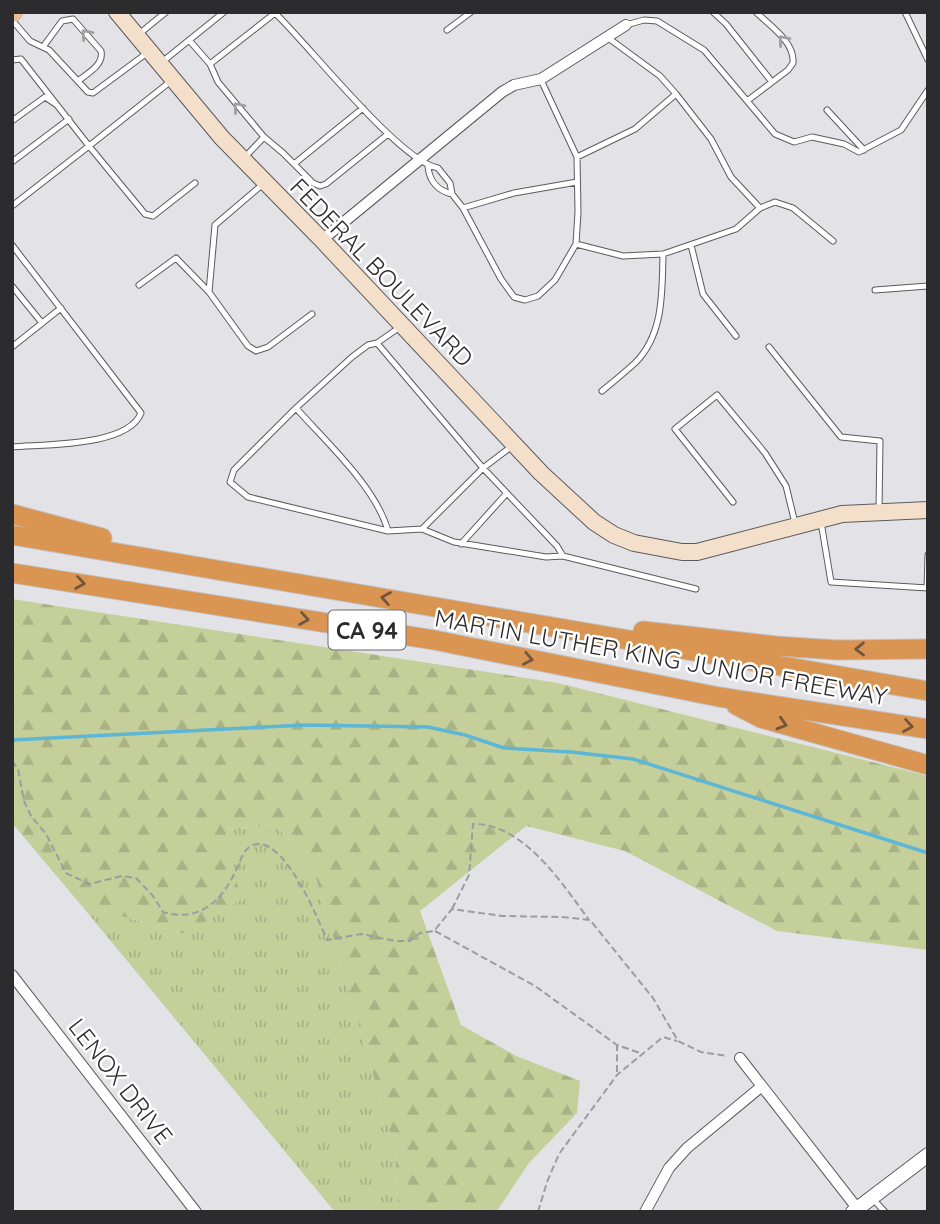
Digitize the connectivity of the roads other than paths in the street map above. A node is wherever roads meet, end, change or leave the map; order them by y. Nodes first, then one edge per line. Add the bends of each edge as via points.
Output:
1 (117, 12) edge
2 (166, 12) edge
3 (224, 12) edge
4 (471, 12) edge
5 (713, 12) edge
6 (756, 12) edge
7 (905, 12) edge
8 (274, 13) edge
9 (12, 20) edge
10 (626, 25) joint
11 (447, 30) dead end
12 (136, 36) junction
13 (607, 37) junction
14 (190, 40) junction
15 (43, 47) junction
16 (154, 57) junction
17 (12, 60) edge
18 (928, 60) edge
19 (210, 64) junction
20 (173, 79) junction
21 (541, 79) junction
22 (78, 81) junction
23 (772, 82) junction
24 (928, 90) edge
25 (676, 94) junction
26 (747, 101) junction
27 (363, 108) junction
28 (62, 109) junction
29 (827, 110) dead end
30 (69, 119) junction
31 (12, 121) edge
32 (388, 134) junction
33 (264, 137) junction
34 (89, 146) junction
35 (864, 150) junction
36 (577, 157) junction
37 (243, 160) junction
38 (12, 162) edge
39 (424, 163) junction
40 (294, 164) junction
41 (265, 182) junction
42 (577, 182) junction
43 (195, 183) dead end
44 (452, 194) junction
45 (12, 206) edge
46 (463, 208) junction
47 (760, 208) junction
48 (322, 240) junction
49 (833, 241) dead end
50 (576, 244) junction
51 (12, 245) edge
52 (691, 245) junction
53 (663, 254) junction
54 (139, 285) dead end
55 (12, 286) edge
56 (928, 286) edge
57 (875, 290) dead end
58 (209, 292) junction
59 (61, 308) junction
60 (312, 314) dead end
61 (43, 323) junction
62 (402, 325) junction
63 (736, 336) dead end
64 (377, 343) junction
65 (12, 347) edge
66 (769, 347) dead end
67 (601, 391) dead end
68 (296, 408) junction
69 (514, 444) junction
70 (12, 447) edge
71 (484, 468) junction
72 (507, 493) junction
73 (733, 502) dead end
74 (928, 510) edge
75 (879, 513) junction
76 (12, 514) edge
77 (820, 520) junction
78 (795, 526) junction
79 (422, 529) junction
80 (388, 531) junction
81 (12, 535) edge
82 (461, 544) junction
83 (928, 555) edge
84 (563, 556) junction
85 (235, 572) junction
86 (12, 573) edge
87 (696, 589) dead end
88 (927, 589) edge
89 (454, 609) junction
90 (928, 649) edge
91 (928, 691) edge
92 (719, 697) junction
93 (928, 729) edge
94 (928, 765) edge
95 (12, 975) edge
96 (740, 1058) road end
97 (762, 1086) junction
98 (928, 1156) edge
99 (872, 1198) junction
100 (855, 1210) edge
101 (197, 1212) edge
102 (645, 1212) edge
103 (885, 1212) edge

1 - 12 main road, FEDERAL BOULEVARD
2 - 12 lane
3 - 14 lane
4 - 11 lane
5 - 23 lane
23 -> 6 lane via 788,70 794,58 785,40
7 - 18 lane
8 - 19 lane
8 - 27 lane
9 - 15 lane via 30,41
10 - 13 street
10 - 26 lane via 657,21 704,50
12 - 16 main road, FEDERAL BOULEVARD
13 - 21 street
13 - 25 lane via 660,76
14 - 16 lane
14 - 19 lane
15 - 22 lane
22 -> 15 lane via 102,56 73,19 62,21
16 - 20 main road, FEDERAL BOULEVARD
16 - 22 lane via 93,93
17 - 28 lane via 21,59
33 -> 19 lane via 218,82
20 - 34 lane
20 - 37 main road, FEDERAL BOULEVARD
21 - 36 lane
21 - 39 street via 502,92
23 - 26 lane
24 - 35 lane via 901,130
25 - 36 lane via 635,130
25 - 47 lane via 711,139 731,177
26 - 35 lane via 783,139 793,142 811,137
27 - 32 lane
27 - 40 lane
28 - 30 lane
28 - 31 lane via 45,97
29 - 35 lane
30 - 34 lane
30 - 38 lane
32 - 39 lane
32 - 40 lane via 320,187
33 - 37 lane
33 - 40 lane
34 - 43 lane via 145,214 153,216
34 - 45 lane
36 - 42 lane
37 - 41 main road, FEDERAL BOULEVARD
39 - 44 lane via 438,168
39 - 44 lane via 441,192
39 - 48 street
41 - 48 main road, FEDERAL BOULEVARD
41 - 58 lane via 215,225
42 - 46 lane
42 - 50 lane
44 - 46 lane
46 - 50 lane via 514,297 538,296 555,280
47 - 49 lane via 775,202 793,208
47 - 52 lane via 736,229
48 - 62 main road, FEDERAL BOULEVARD
50 - 53 lane via 624,256
51 - 59 lane
52 - 53 lane
52 - 63 lane via 703,294
53 - 67 lane via 655,331 637,360
54 - 58 lane via 176,258
55 - 61 lane
56 - 57 lane
58 - 60 lane via 256,351
59 - 61 lane
59 - 70 lane via 141,413 139,419 111,437
61 - 65 lane
62 - 64 lane
62 - 69 main road, FEDERAL BOULEVARD
64 - 68 lane via 352,357
64 - 71 lane
66 - 75 lane via 841,437 880,441
68 - 80 lane via 359,481 384,517
68 - 80 lane via 234,470 230,482 248,497
69 - 71 lane
69 - 78 main road, FEDERAL BOULEVARD via 594,522 634,543 697,552
71 - 72 lane
71 - 79 lane
72 - 82 lane
72 - 84 lane
73 - 78 lane via 675,429 717,395 786,486
74 - 75 main road, FEDERAL BOULEVARD
75 - 77 main road, FEDERAL BOULEVARD
76 - 85 highway
77 - 78 main road, FEDERAL BOULEVARD
77 - 88 lane via 831,582
79 - 80 lane
79 - 82 lane
81 - 85 highway, MARTIN LUTHER KING JUNIOR FREEWAY / CA 94
82 - 84 lane
83 - 88 lane
84 - 87 lane
89 -> 85 highway, MARTIN LUTHER KING JUNIOR FREEWAY / CA 94
86 -> 92 highway, MARTIN LUTHER KING JUNIOR FREEWAY / CA 94 via 434,640
90 -> 89 highway via 776,646
89 - 91 highway, MARTIN LUTHER KING JUNIOR FREEWAY / CA 94
92 -> 93 highway, MARTIN LUTHER KING JUNIOR FREEWAY / CA 94
92 -> 94 highway via 761,718
95 - 101 street, LENOX DRIVE
96 - 97 street
97 - 100 street
97 - 102 street via 687,1148 669,1168
98 - 99 street
99 - 100 street
99 - 103 lane

